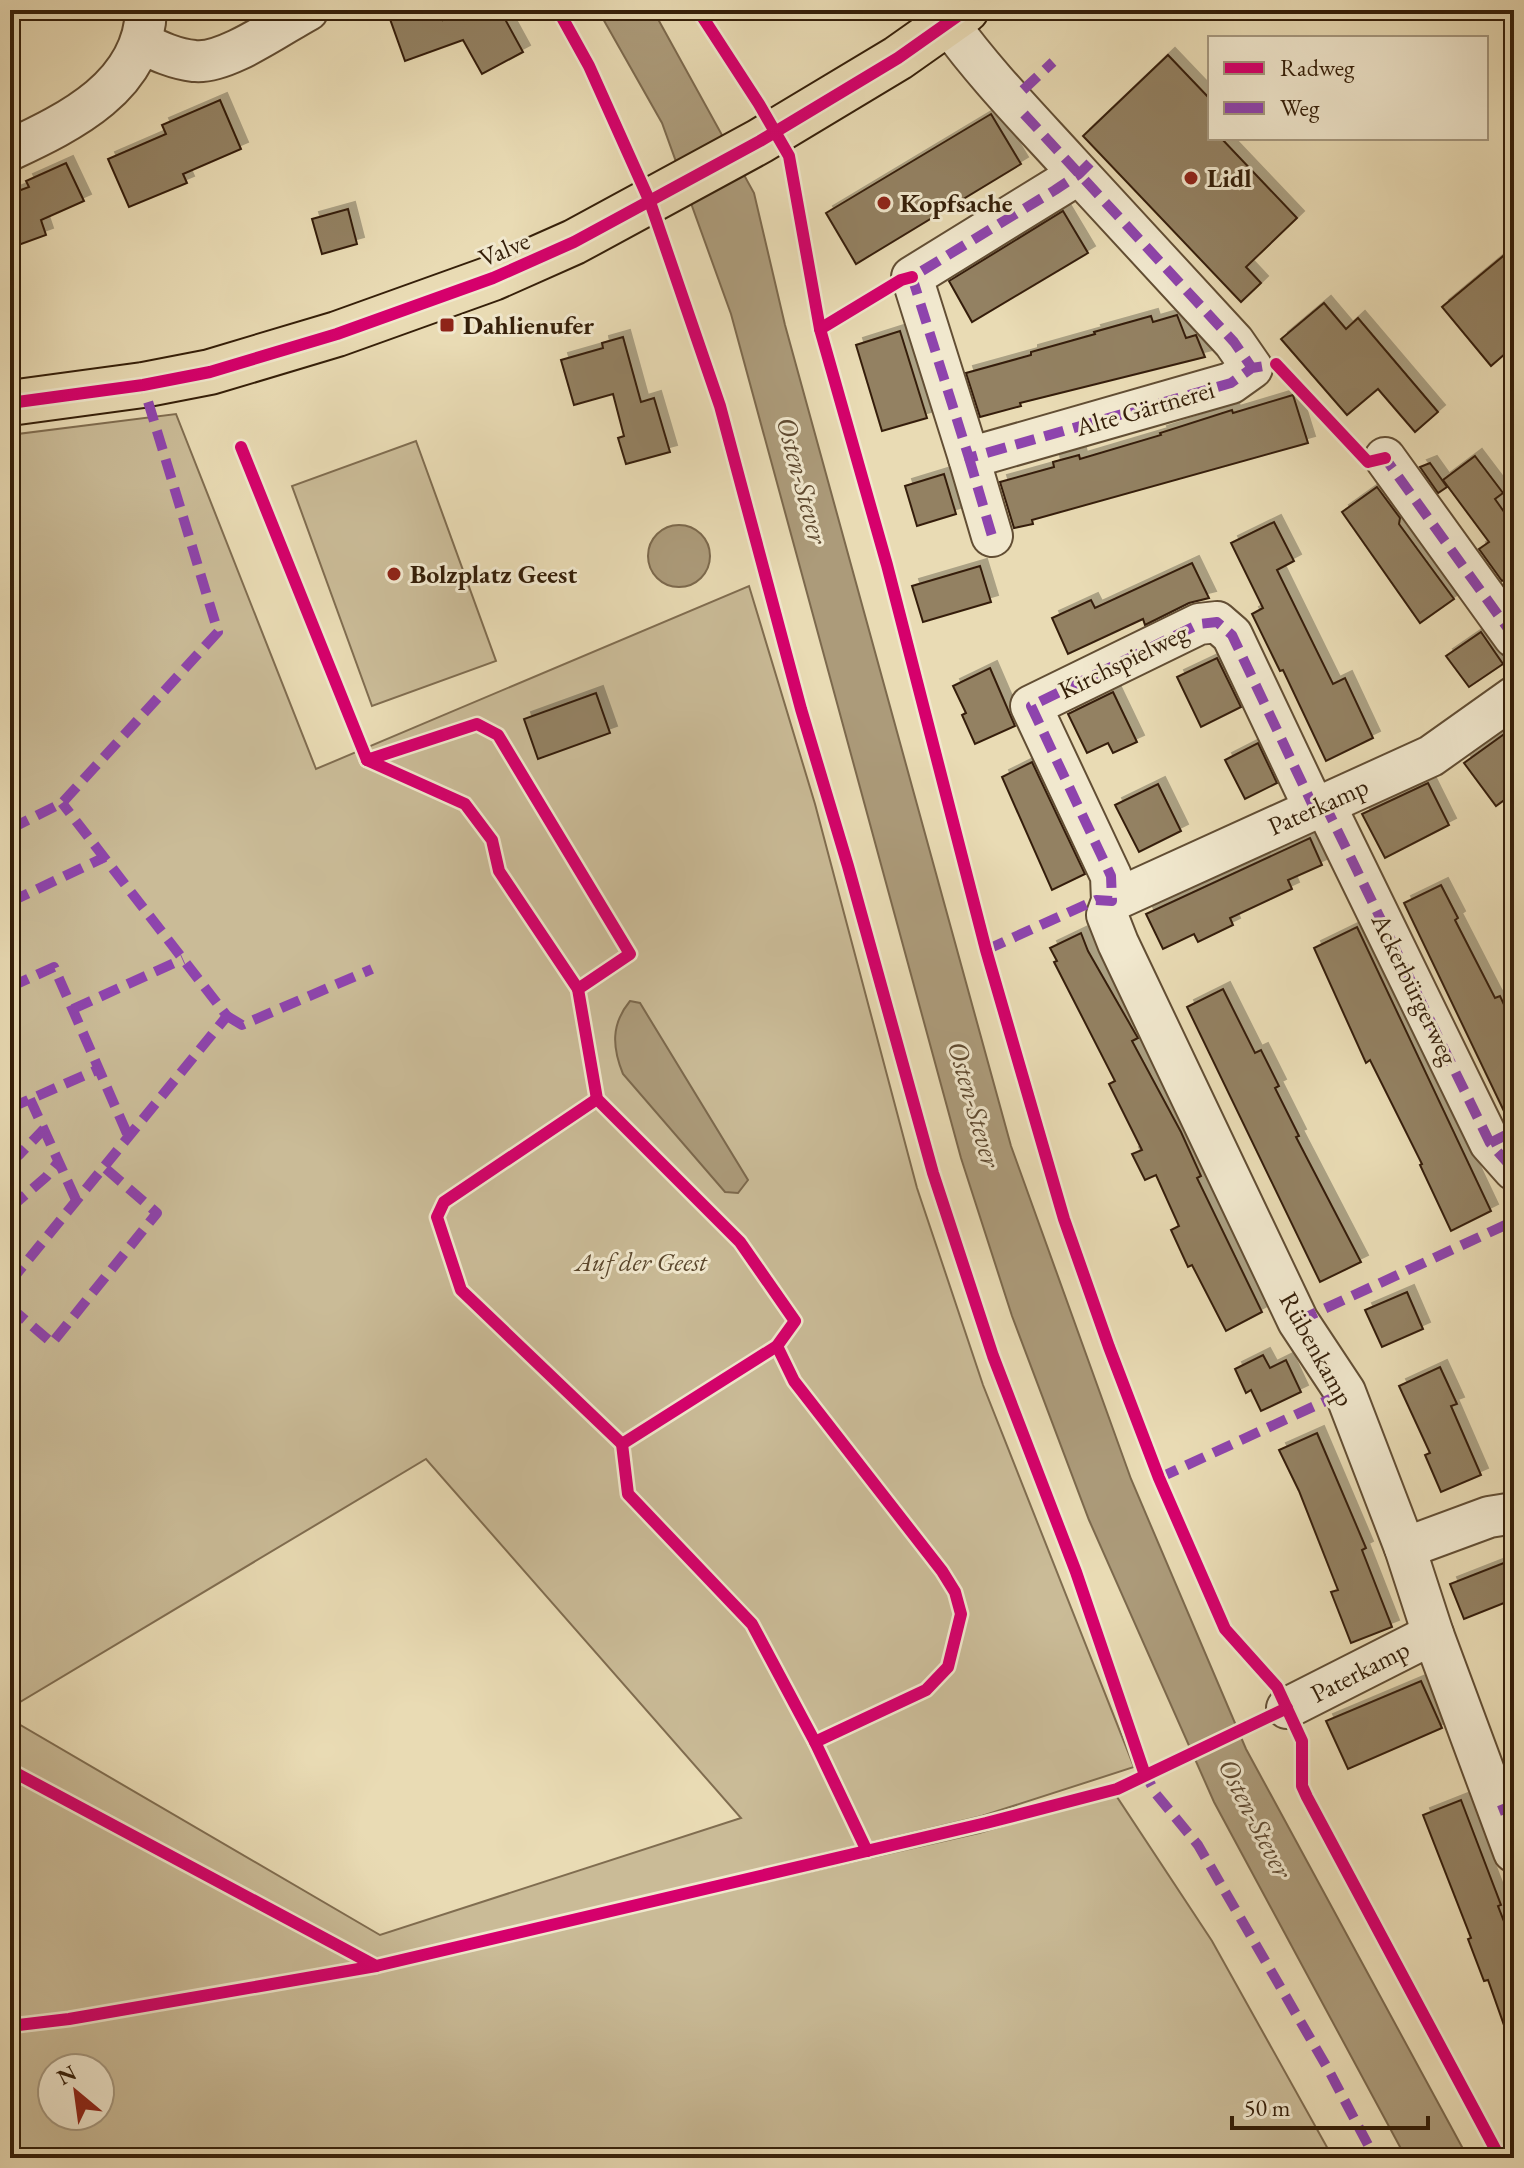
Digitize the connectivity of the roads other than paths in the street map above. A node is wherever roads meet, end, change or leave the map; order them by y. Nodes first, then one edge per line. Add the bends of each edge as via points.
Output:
1 (308, 10) edge
2 (957, 17) edge
3 (143, 26) edge
4 (10, 150) edge
5 (1079, 174) junction
6 (10, 403) edge
7 (969, 458) junction
8 (1385, 458) dead end
9 (992, 536) dead end
10 (1514, 637) edge
11 (1514, 697) edge
12 (1319, 805) junction
13 (1112, 901) junction
14 (1514, 1170) edge
15 (1514, 1513) edge
16 (1405, 1548) junction
17 (1433, 1634) junction
18 (1287, 1708) dead end
19 (1506, 1808) edge
20 (1514, 1852) edge

1 - 3 street via 223,57 198,62 172,57
2 - 5 street, Alte Gärtnerei via 966,49
2 - 6 main road, Valve via 760,141 574,242 509,271 337,334 210,372
3 - 4 street via 131,66 110,90 45,134
5 - 7 street via 912,277
5 - 7 street, Alte Gärtnerei via 1252,368 1231,383
7 - 9 street
8 - 10 street
11 - 12 street, Paterkamp via 1431,756
12 - 13 street, Paterkamp
12 - 13 street, Kirchspielweg via 1232,635 1217,622 1199,624 1031,706 1111,876
12 - 14 street, Ackerbürgerweg via 1490,1143
13 - 16 street, Rübenkamp via 1107,915 1118,943 1292,1309 1345,1392
15 - 16 street
16 - 17 street, Rübenkamp
17 - 18 street, Paterkamp
17 - 19 street, Rübenkamp
19 - 20 street, Rübenkamp

